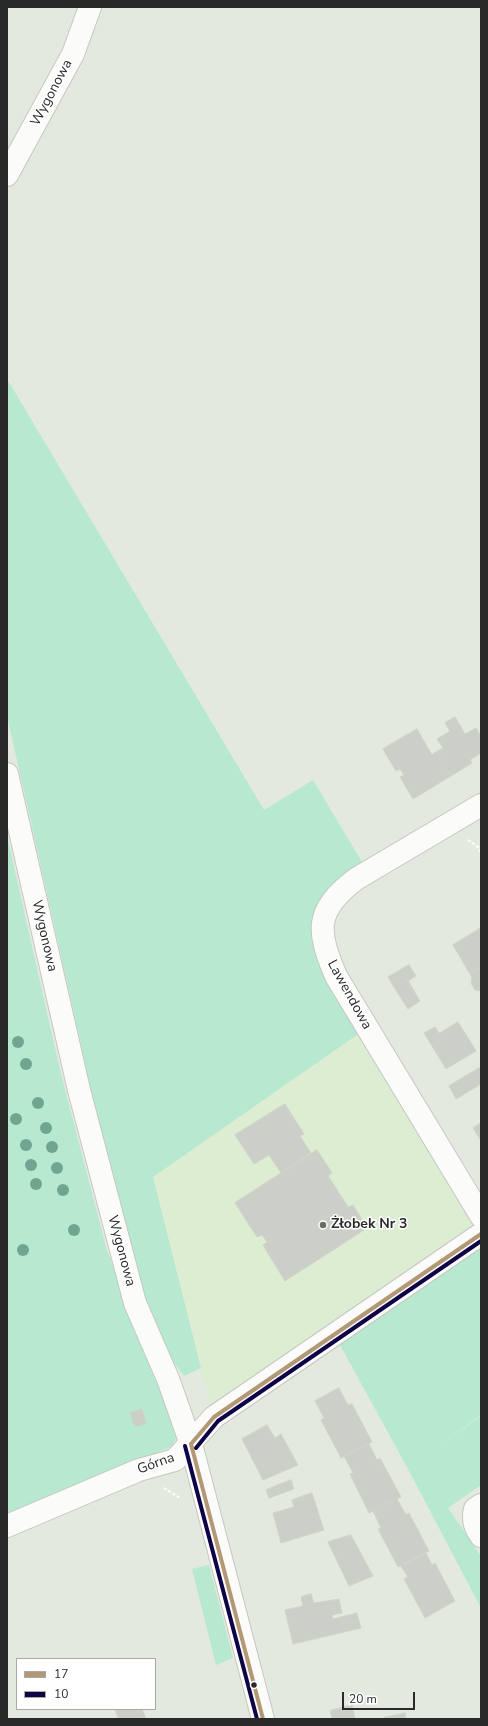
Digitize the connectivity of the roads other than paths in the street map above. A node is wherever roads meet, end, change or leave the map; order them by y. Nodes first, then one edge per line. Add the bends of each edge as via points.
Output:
1 (90, 7) edge
2 (7, 176) edge
3 (7, 774) edge
4 (481, 805) edge
5 (481, 1216) edge
6 (481, 1234) edge
7 (191, 1444) junction
8 (481, 1505) edge
9 (7, 1526) edge
10 (481, 1536) edge
11 (263, 1719) edge

1 - 2 street, Wygonowa via 73,54
3 - 7 street, Wygonowa via 79,1090 135,1303 168,1380
4 - 5 street, Lawendowa via 340,891 330,902 323,930 325,951 336,976
6 - 7 street, Górna via 214,1417
7 - 9 street, Górna via 175,1460 139,1470
7 - 11 street, Wygonowa
8 - 10 street via 474,1509 474,1521

